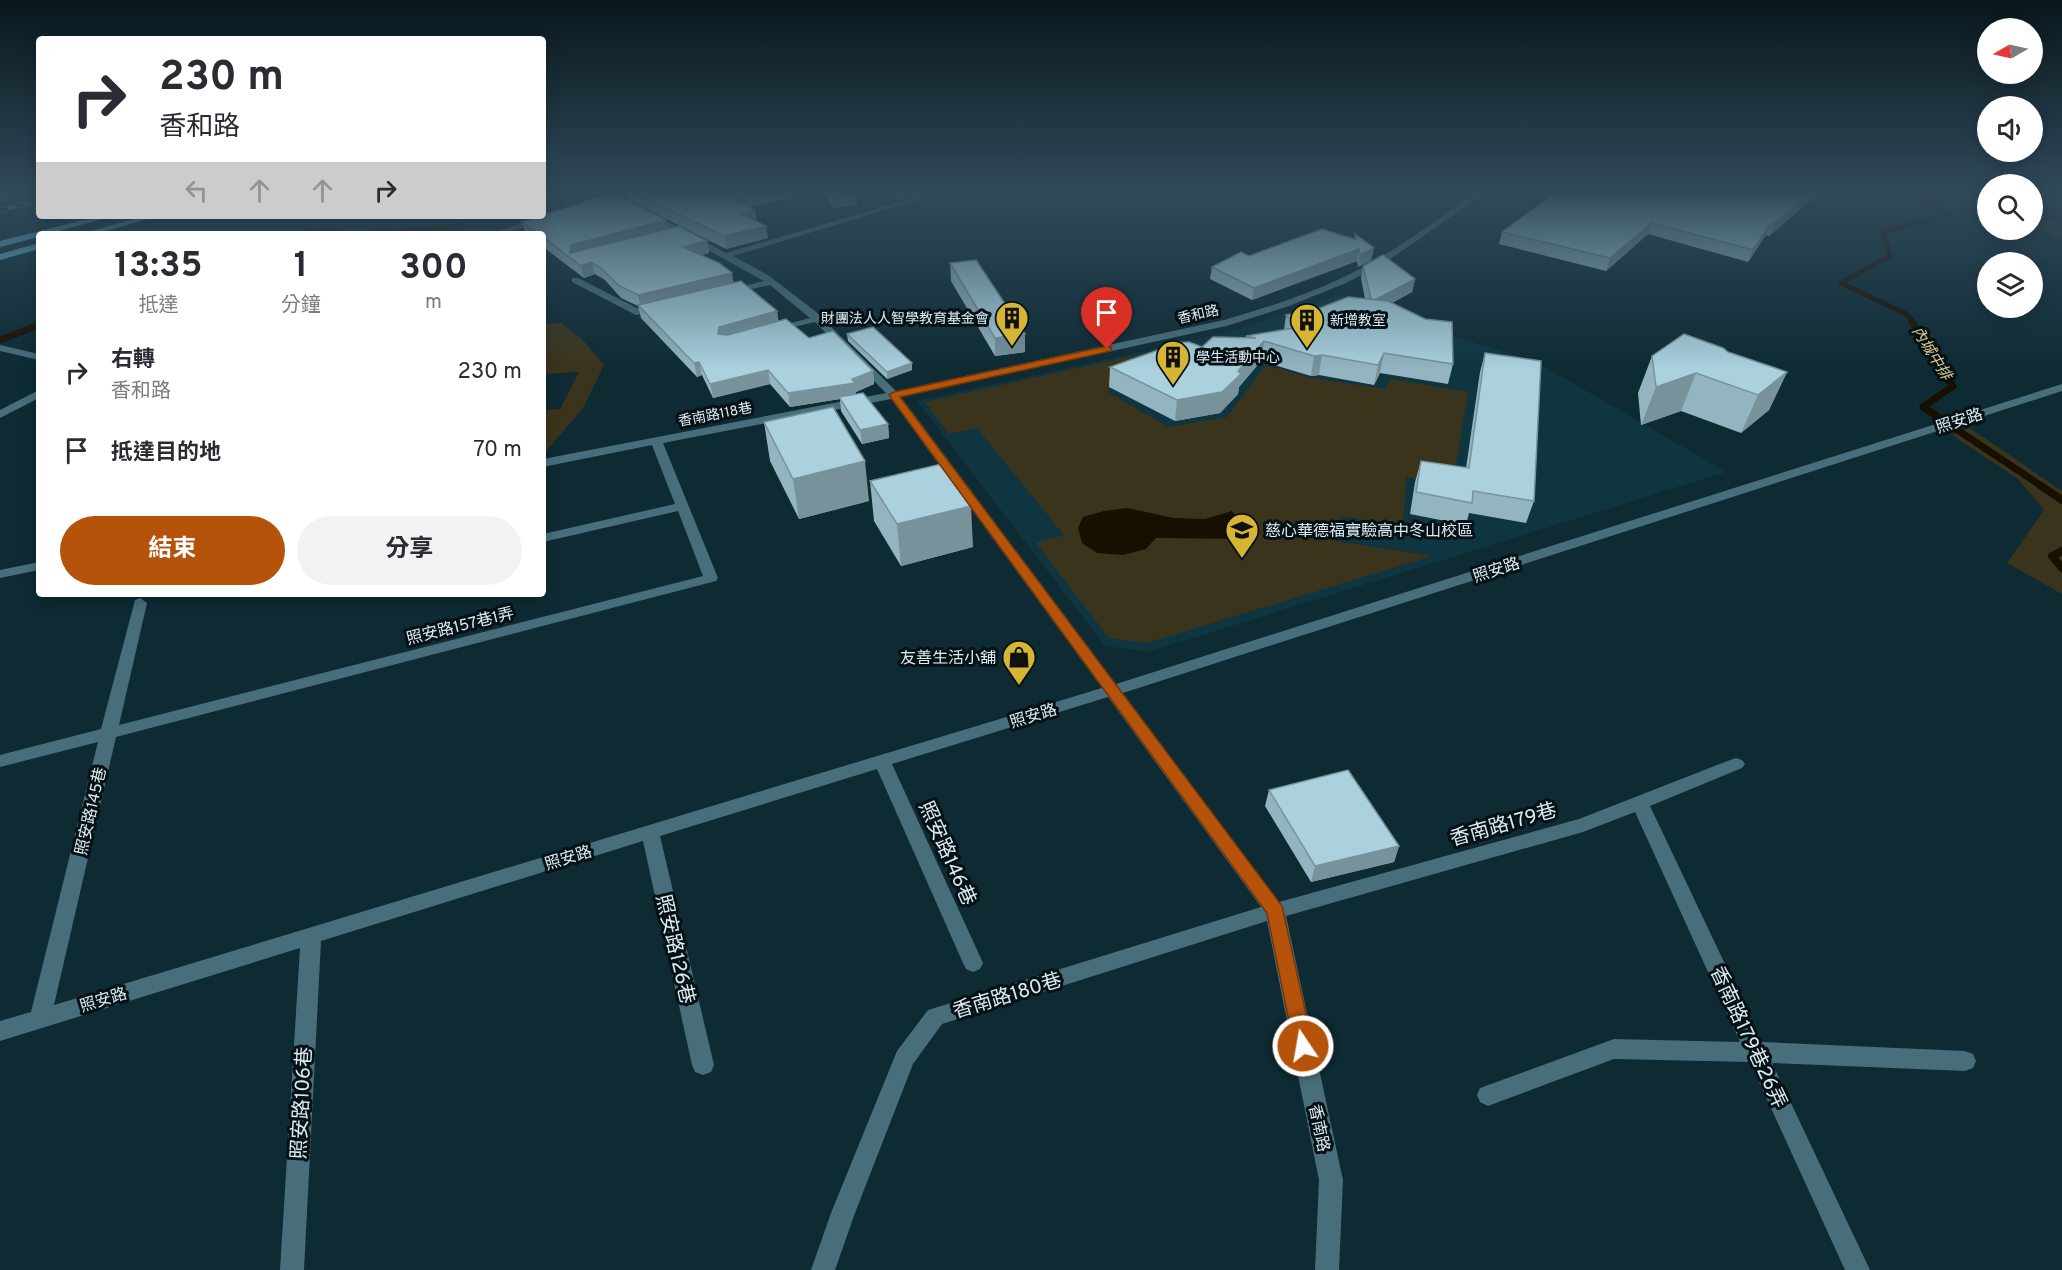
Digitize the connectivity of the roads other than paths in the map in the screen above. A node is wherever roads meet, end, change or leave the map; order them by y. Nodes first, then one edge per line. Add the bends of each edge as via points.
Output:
1 (20, 251) edge
2 (721, 251) edge
3 (741, 251) edge
4 (1394, 251) edge
5 (728, 255) junction
6 (0, 257) edge
7 (575, 280) dead end
8 (772, 282) junction
9 (717, 295) edge
10 (673, 306) edge
11 (816, 319) junction
12 (760, 334) edge
13 (0, 348) edge
14 (36, 356) edge
15 (2062, 387) edge
16 (36, 395) edge
17 (894, 395) junction
18 (0, 415) edge
19 (656, 440) junction
20 (546, 463) edge
21 (682, 506) junction
22 (546, 537) edge
23 (36, 568) edge
24 (0, 574) edge
25 (140, 603) dead end
26 (1114, 690) junction
27 (108, 734) junction
28 (0, 761) edge
29 (882, 761) junction
30 (1736, 764) dead end
31 (1640, 804) junction
32 (650, 832) junction
33 (1275, 911) junction
34 (311, 936) junction
35 (973, 963) dead end
36 (40, 1019) junction
37 (0, 1031) edge
38 (1756, 1052) junction
39 (1965, 1061) dead end
40 (703, 1065) dead end
41 (1488, 1095) dead end
42 (292, 1270) edge
43 (823, 1270) edge
44 (1327, 1270) edge
45 (1858, 1270) edge

1 - 6 main road
2 - 5 street, 香南路
3 - 5 street
4 - 17 street, 香和路 via 1344,280 1269,310 1152,340
5 - 8 street, 香南路
7 - 10 street via 640,313
8 - 9 street
8 - 11 street, 香南路
11 - 12 street
11 - 17 street, 香南路
13 - 14 street
15 - 26 street, 照安路
16 - 18 street
17 - 19 street, 香南路118巷
17 - 26 street, 香南路
19 - 20 street, 香南路118巷
19 - 21 street, 照安路157巷1弄
21 - 22 street
21 - 27 street, 照安路157巷1弄 via 711,578
23 - 24 street
25 - 27 street, 照安路145巷
26 - 29 street, 照安路
26 - 33 street, 香南路
27 - 28 street
27 - 36 street, 照安路145巷
29 - 32 street, 照安路
29 - 35 street, 照安路146巷
30 - 31 street, 香南路179巷
31 - 33 street, 香南路179巷 via 1583,825
31 - 38 street, 香南路179巷26弄
32 - 34 street, 照安路
32 - 40 street, 照安路126巷
33 - 43 street, 香南路180巷 via 935,1017 905,1058
33 - 44 street, 香南路 via 1331,1180
34 - 36 street, 照安路
34 - 42 street, 照安路106巷
36 - 37 street, 照安路
38 - 39 street
38 - 41 street via 1614,1049
38 - 45 street, 香南路179巷26弄

